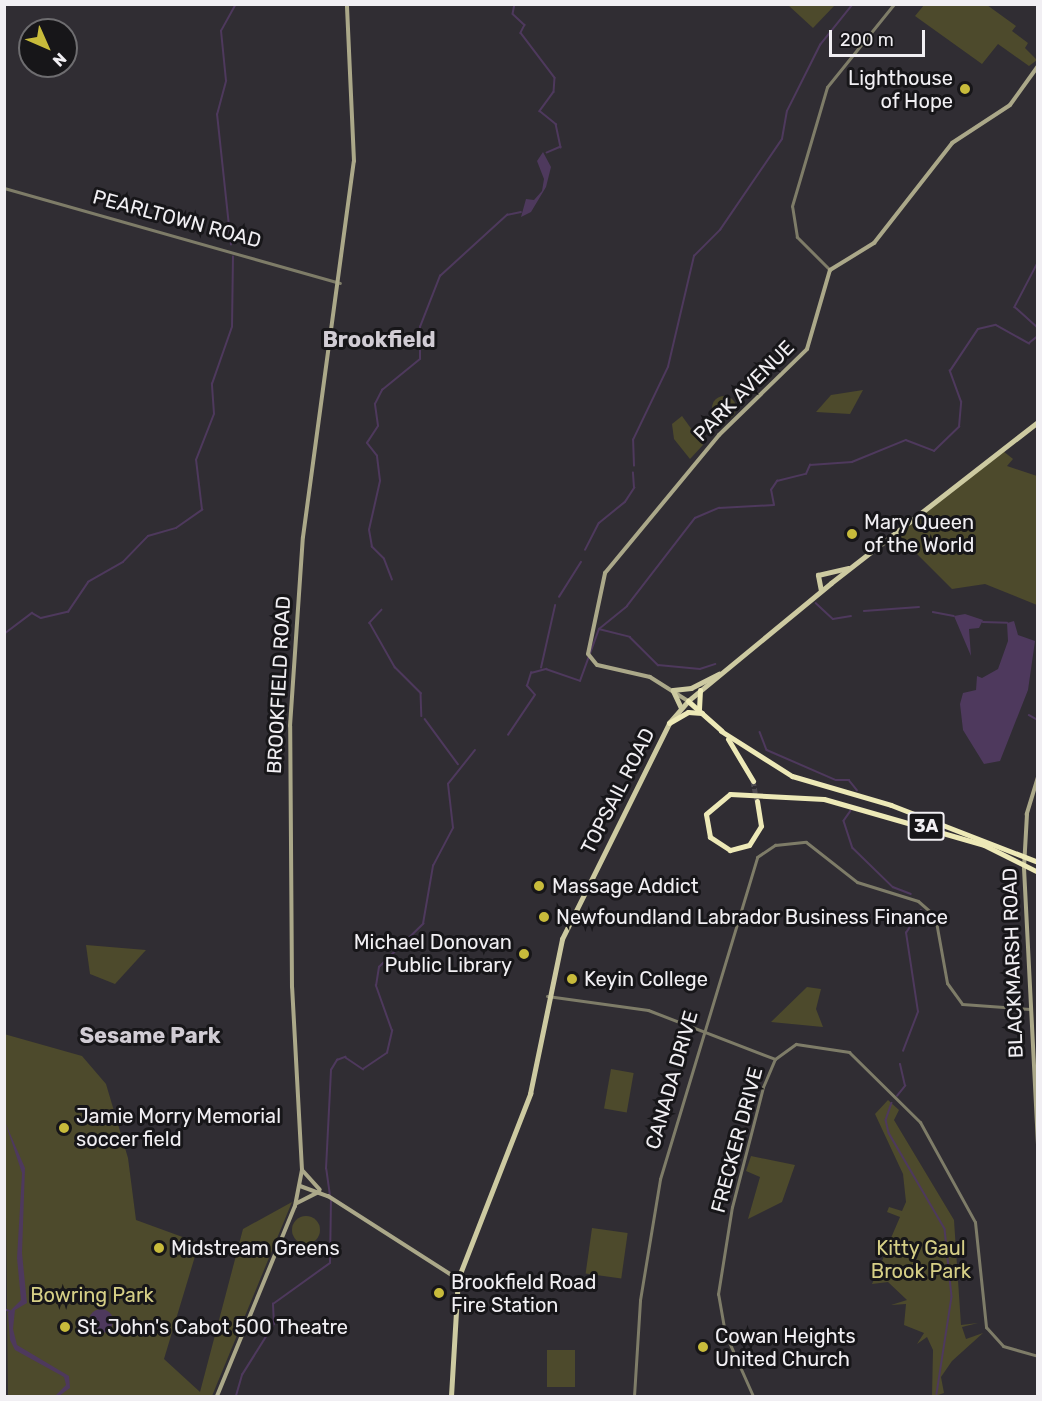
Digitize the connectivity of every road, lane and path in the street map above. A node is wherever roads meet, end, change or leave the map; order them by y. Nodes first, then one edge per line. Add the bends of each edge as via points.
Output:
1 (347, 4) edge
2 (894, 4) edge
3 (1038, 66) edge
4 (4, 188) edge
5 (830, 270) junction
6 (340, 283) junction
7 (1038, 422) edge
8 (849, 568) junction
9 (821, 591) junction
10 (721, 673) junction
11 (673, 690) junction
12 (700, 690) junction
13 (688, 700) junction
14 (681, 707) junction
15 (699, 709) junction
16 (706, 715) junction
17 (669, 723) junction
18 (721, 731) junction
19 (1038, 777) edge
20 (753, 781) tunnel mouth
21 (757, 801) tunnel mouth
22 (1038, 862) edge
23 (1038, 872) edge
24 (547, 996) junction
25 (1030, 1009) junction
26 (702, 1032) junction
27 (775, 1059) junction
28 (1038, 1149) edge
29 (302, 1167) junction
30 (300, 1186) junction
31 (322, 1192) junction
32 (295, 1206) junction
33 (458, 1279) junction
34 (1038, 1356) edge
35 (217, 1396) edge
36 (451, 1396) edge
37 (634, 1396) edge
38 (753, 1396) edge

1 - 6 main road, BROOKFIELD ROAD via 355,130
2 - 5 street via 827,87 795,192 792,228
3 - 5 main road via 1010,105 952,143 874,243
4 - 6 street, PEARLTOWN ROAD
5 - 11 main road, PARK AVENUE via 807,349 719,435 607,570 588,654 593,662 637,672
6 - 29 main road, BROOKFIELD ROAD via 303,537 290,726 292,987
7 - 8 main road, TOPSAIL ROAD
8 - 9 main road, TOPSAIL ROAD
8 - 9 main road via 818,575
9 - 10 main road, TOPSAIL ROAD
10 - 11 main road via 691,688
10 - 12 main road, TOPSAIL ROAD
11 - 13 main road
11 - 14 main road
12 - 13 main road, TOPSAIL ROAD
12 - 15 highway
13 - 14 main road, TOPSAIL ROAD
13 - 15 highway
14 - 17 main road, TOPSAIL ROAD
15 - 16 highway
16 - 17 highway via 688,712
16 - 18 highway
17 - 24 main road, TOPSAIL ROAD via 567,927
18 - 20 highway
18 - 22 highway, 3A via 781,771 1003,845
19 - 25 main road, BLACKMARSH ROAD via 1024,837
21 - 23 highway, 3A via 761,826 756,839 743,847 724,848 710,837 705,819 712,804 730,794 809,798 858,805 941,831 1002,852
24 - 26 street via 648,1010
24 - 33 main road, TOPSAIL ROAD via 530,1094
25 - 26 street, CANADA DRIVE via 963,1004 947,984 939,926 928,908 857,882 818,847 796,841 775,845 752,866
25 - 28 main road, BLACKMARSH ROAD
26 - 27 street
26 - 37 street, CANADA DRIVE via 652,1218 633,1364
27 - 34 street, FRECKER DRIVE via 796,1044 837,1047 859,1059 920,1122 972,1215 986,1326 1003,1346
27 - 38 street, FRECKER DRIVE via 741,1170 718,1294 723,1327
29 - 30 main road, BROOKFIELD ROAD
29 - 31 main road
30 - 31 main road
30 - 32 main road, BROOKFIELD ROAD
31 - 32 main road via 307,1194
31 - 33 main road
32 - 35 main road, BROOKFIELD ROAD
33 - 36 main road, TOPSAIL ROAD

